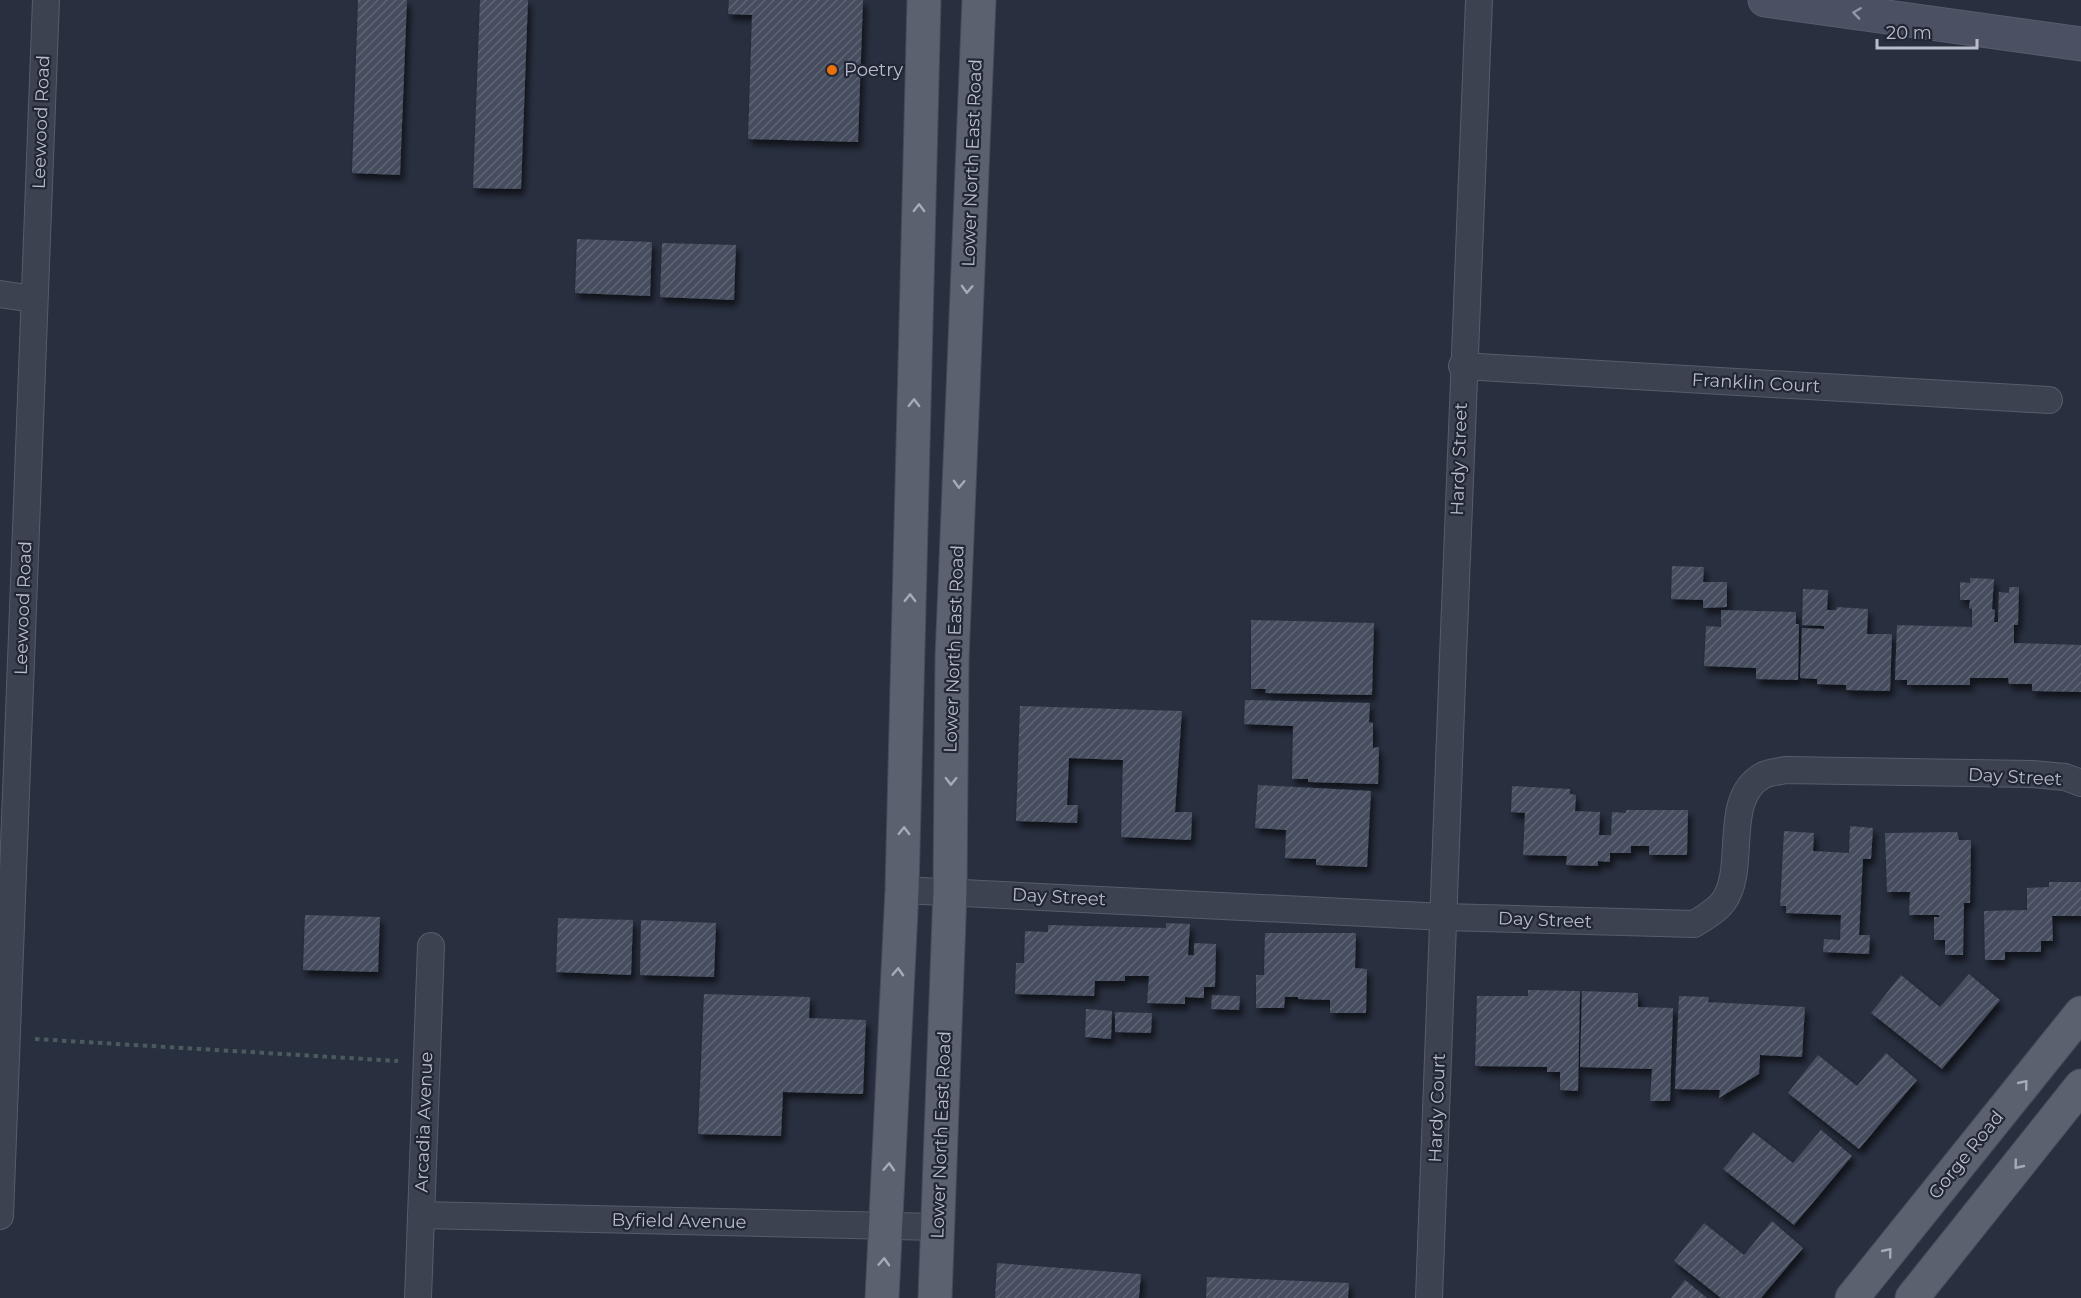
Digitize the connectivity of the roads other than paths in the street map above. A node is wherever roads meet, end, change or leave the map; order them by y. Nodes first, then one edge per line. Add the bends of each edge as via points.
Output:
1 (46, 0) edge
2 (990, 0) edge
3 (1479, 0) edge
4 (1765, 0) edge
5 (921, 9) edge
6 (978, 15) edge
7 (2081, 44) edge
8 (0, 294) edge
9 (34, 298) junction
10 (1462, 366) junction
11 (2049, 400) dead end
12 (2081, 783) edge
13 (902, 890) junction
14 (950, 891) junction
15 (1445, 917) junction
16 (431, 946) dead end
17 (2081, 1013) edge
18 (2081, 1086) edge
19 (421, 1215) junction
20 (0, 1216) edge
21 (886, 1225) junction
22 (938, 1227) junction
23 (418, 1298) edge
24 (882, 1298) edge
25 (934, 1298) edge
26 (1429, 1298) edge
27 (1852, 1298) edge
28 (1912, 1298) edge

1 - 9 street, Leewood Road
2 - 6 main road
3 - 10 street, Hardy Street
7 -> 4 main road
13 -> 5 main road
6 -> 14 main road, Lower North East Road via 952,659
8 - 9 street
9 - 20 street, Leewood Road
10 - 11 street, Franklin Court
10 - 15 street, Hardy Street
12 - 15 street, Day Street via 2065,777 2032,774 1785,770 1762,776 1743,800 1729,891 1723,903 1694,924
13 - 14 street, Day Street
21 -> 13 main road
14 - 15 street, Day Street
14 - 22 main road, Lower North East Road
15 - 26 street, Hardy Court
16 - 19 street, Arcadia Avenue
27 -> 17 main road, Gorge Road
18 -> 28 main road
19 - 21 street, Byfield Avenue
19 - 23 street, Arcadia Avenue
21 - 22 street, Byfield Avenue
24 -> 21 main road
22 - 25 main road, Lower North East Road

